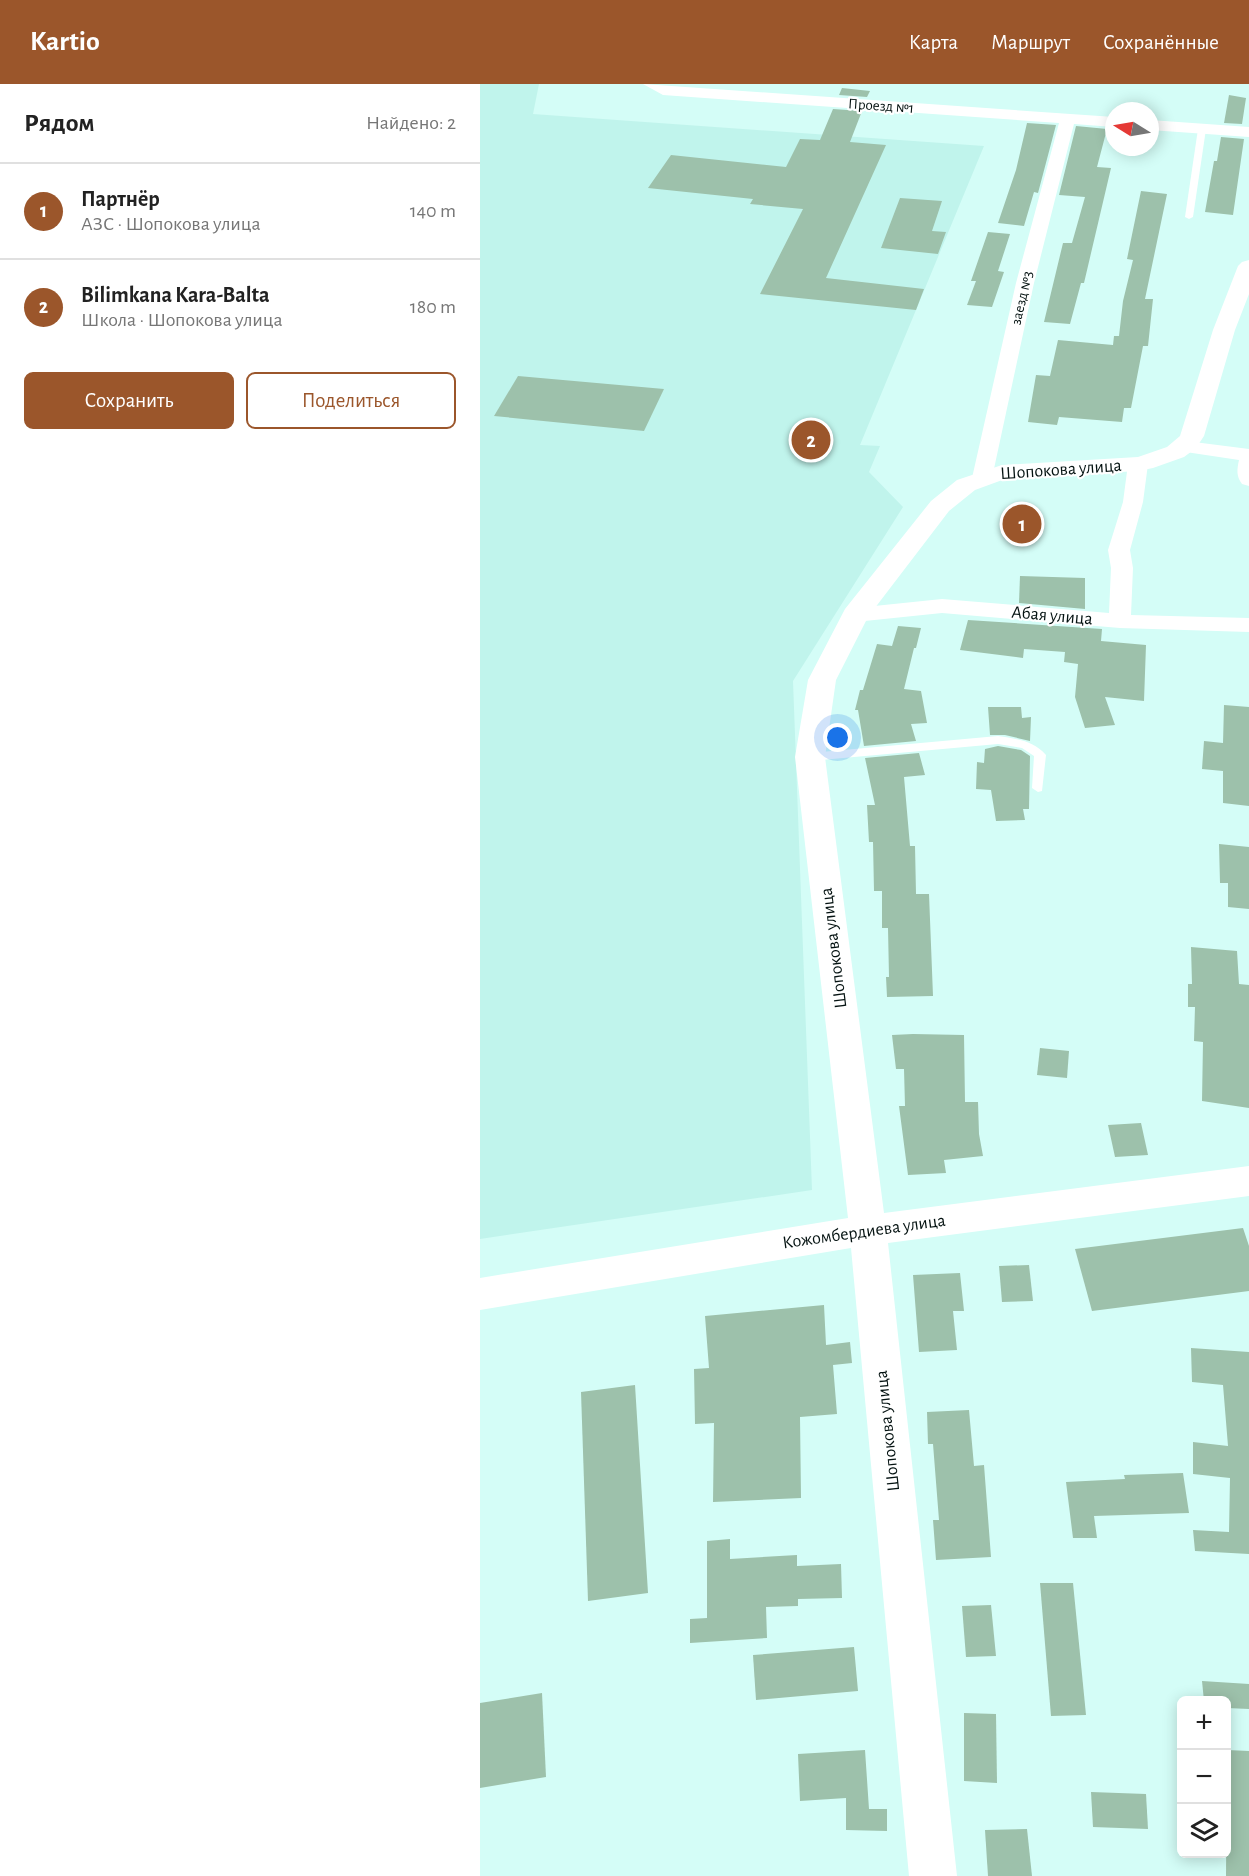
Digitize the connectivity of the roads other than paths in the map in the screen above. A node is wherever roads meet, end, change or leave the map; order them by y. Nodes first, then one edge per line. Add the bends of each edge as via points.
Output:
1 (650, 84) edge
2 (1068, 119) junction
3 (1105, 122) edge
4 (1159, 126) edge
5 (1202, 129) junction
6 (1249, 132) edge
7 (1189, 217) dead end
8 (1249, 266) edge
9 (1186, 447) junction
10 (1138, 464) junction
11 (1249, 468) edge
12 (982, 478) junction
13 (855, 615) junction
14 (1120, 621) junction
15 (1249, 625) edge
16 (810, 757) junction
17 (1038, 788) dead end
18 (1249, 1181) edge
19 (868, 1230) junction
20 (480, 1294) edge
21 (933, 1876) edge

1 - 2 street, Проезд №1 via 663,92
2 - 3 street, Проезд №1
2 - 12 street, заезд №3 via 1025,283
4 - 5 street
5 - 6 street
5 - 7 lane
8 - 9 street
9 - 10 street, Шопокова улица
9 - 11 street
10 - 12 street, Шопокова улица via 1002,472
10 - 14 street via 1133,502 1119,550
12 - 13 street, Шопокова улица via 966,485 940,506
13 - 14 street, Абая улица via 942,606
13 - 16 street, Шопокова улица via 822,680
14 - 15 street, Абая улица
16 - 17 lane via 998,740 1026,745 1040,755
16 - 19 street, Шопокова улица
18 - 19 street, Кожомбердиева улица
19 - 20 street, Кожомбердиева улица
19 - 21 street, Шопокова улица

